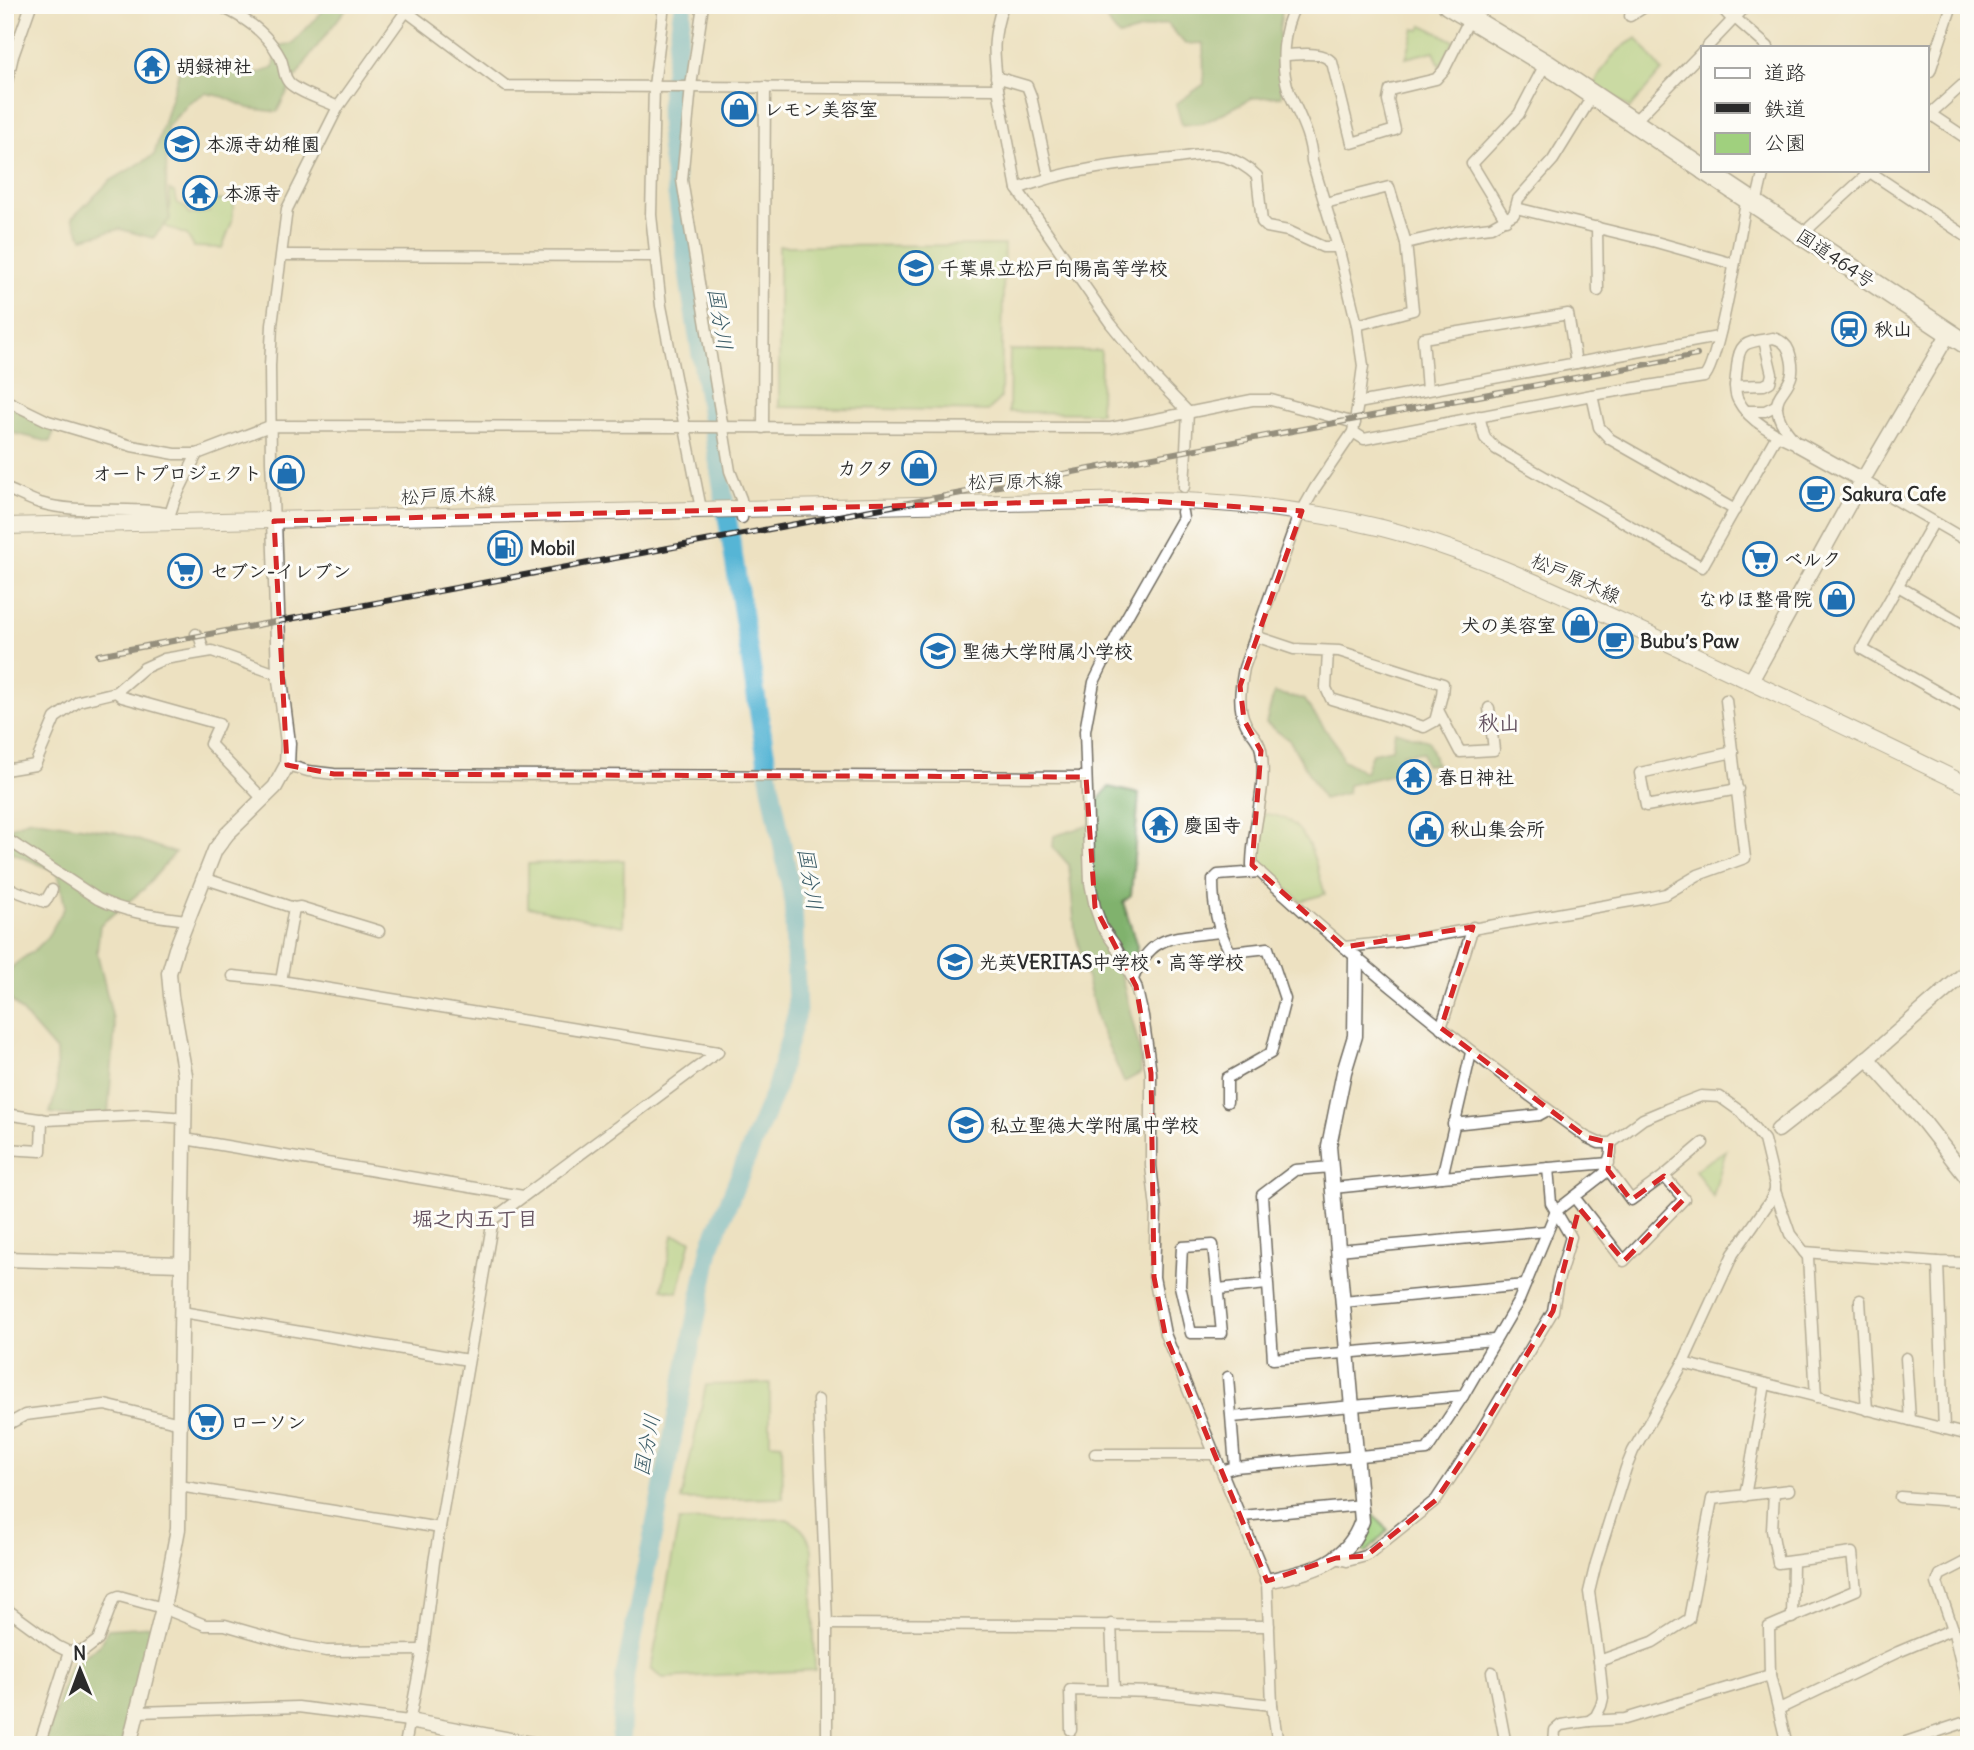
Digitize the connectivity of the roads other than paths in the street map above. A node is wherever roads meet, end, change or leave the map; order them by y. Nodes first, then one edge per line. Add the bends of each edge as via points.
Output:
1 (31, 5) edge
2 (217, 5) edge
3 (664, 5) edge
4 (703, 5) edge
5 (1003, 5) edge
6 (1296, 5) edge
7 (1448, 5) edge
8 (1647, 5) edge
9 (1719, 5) edge
10 (1747, 5) edge
11 (1952, 5) edge
12 (407, 7) edge
13 (1630, 16) dead end
14 (1470, 18) junction
15 (1734, 19) junction
16 (1708, 46) edge
17 (1767, 46) edge
18 (1701, 53) edge
19 (1284, 55) junction
20 (1548, 65) junction
21 (1928, 72) edge
22 (996, 77) junction
23 (1969, 79) edge
24 (657, 86) junction
25 (687, 86) junction
26 (765, 87) junction
27 (998, 89) junction
28 (5, 90) edge
29 (1593, 95) junction
30 (338, 107) junction
31 (1928, 116) edge
32 (1633, 123) junction
33 (1969, 140) edge
34 (1701, 168) edge
35 (1708, 172) edge
36 (1763, 172) edge
37 (1870, 172) edge
38 (1872, 172) edge
39 (1049, 177) junction
40 (1017, 189) junction
41 (1752, 201) junction
42 (1325, 202) junction
43 (1516, 208) junction
44 (1506, 220) junction
45 (1597, 227) junction
46 (1808, 238) junction
47 (1969, 239) edge
48 (1406, 243) junction
49 (1338, 247) junction
50 (282, 255) junction
51 (654, 256) junction
52 (1734, 264) junction
53 (1598, 291) dead end
54 (1357, 325) junction
55 (1949, 333) junction
56 (1718, 337) junction
57 (1764, 340) junction
58 (1969, 346) edge
59 (1576, 363) junction
60 (1735, 386) junction
61 (1427, 390) junction
62 (1592, 395) junction
63 (5, 400) edge
64 (1358, 403) junction
65 (1777, 405) junction
66 (1747, 411) junction
67 (1188, 412) junction
68 (1479, 416) junction
69 (270, 426) junction
70 (685, 428) junction
71 (723, 428) junction
72 (763, 428) junction
73 (1354, 428) junction
74 (1777, 435) junction
75 (1799, 445) junction
76 (197, 454) junction
77 (1862, 480) junction
78 (1184, 487) dead end
79 (5, 488) edge
80 (701, 509) junction
81 (1735, 510) junction
82 (1182, 512) dead end
83 (1302, 512) junction
84 (742, 514) junction
85 (170, 518) junction
86 (274, 521) junction
87 (1933, 523) junction
88 (5, 526) edge
89 (1968, 541) edge
90 (1898, 586) junction
91 (1969, 627) edge
92 (196, 634) dead end
93 (1255, 636) junction
94 (1328, 651) junction
95 (204, 652) junction
96 (279, 672) junction
97 (1751, 681) junction
98 (116, 692) junction
99 (1726, 700) dead end
100 (1489, 708) dead end
101 (1438, 710) junction
102 (1969, 710) edge
103 (1733, 752) junction
104 (287, 765) junction
105 (5, 769) edge
106 (1086, 777) junction
107 (1969, 786) edge
108 (1738, 789) junction
109 (263, 799) junction
110 (5, 838) edge
111 (1261, 873) junction
112 (203, 878) junction
113 (5, 887) edge
114 (52, 890) dead end
115 (294, 908) junction
116 (187, 920) junction
117 (1473, 927) junction
118 (379, 931) dead end
119 (1219, 932) junction
120 (1344, 947) junction
121 (1356, 958) junction
122 (1969, 970) edge
123 (233, 976) dead end
124 (1133, 979) junction
125 (281, 981) junction
126 (1441, 1028) junction
127 (1471, 1053) junction
128 (1867, 1058) junction
129 (1227, 1102) dead end
130 (1548, 1110) junction
131 (5, 1114) edge
132 (185, 1118) junction
133 (42, 1119) junction
134 (1454, 1124) junction
135 (1778, 1130) joint
136 (184, 1139) junction
137 (1611, 1143) junction
138 (1703, 1143) dead end
139 (1767, 1145) junction
140 (5, 1149) edge
141 (1608, 1166) junction
142 (1331, 1167) junction
143 (1548, 1168) junction
144 (1664, 1176) junction
145 (1442, 1177) junction
146 (1969, 1180) edge
147 (1333, 1188) junction
148 (1775, 1191) junction
149 (523, 1196) junction
150 (1574, 1196) junction
151 (1556, 1211) junction
152 (1547, 1231) junction
153 (1338, 1251) junction
154 (1804, 1252) junction
155 (5, 1259) edge
156 (1938, 1262) junction
157 (1969, 1263) edge
158 (182, 1264) junction
159 (1267, 1284) junction
160 (1525, 1285) junction
161 (1217, 1289) junction
162 (1860, 1300) dead end
163 (1343, 1302) junction
164 (182, 1312) junction
165 (1494, 1340) junction
166 (1348, 1354) junction
167 (1906, 1359) dead end
168 (468, 1360) junction
169 (1683, 1363) junction
170 (1228, 1377) dead end
171 (1765, 1384) junction
172 (1463, 1396) junction
173 (1816, 1397) junction
174 (818, 1400) dead end
175 (1353, 1405) junction
176 (1867, 1410) junction
177 (1232, 1417) junction
178 (1910, 1420) junction
179 (180, 1423) junction
180 (5, 1426) edge
181 (1944, 1429) junction
182 (1969, 1435) edge
183 (1095, 1454) dead end
184 (1213, 1454) junction
185 (1357, 1456) junction
186 (1235, 1466) junction
187 (1222, 1471) junction
188 (179, 1486) junction
189 (1789, 1490) dead end
190 (1774, 1492) junction
191 (1745, 1496) junction
192 (1900, 1497) dead end
193 (1969, 1502) edge
194 (1362, 1505) junction
195 (1242, 1516) junction
196 (440, 1528) junction
197 (1336, 1558) junction
198 (1969, 1560) edge
199 (1793, 1563) junction
200 (1267, 1581) junction
201 (5, 1608) edge
202 (163, 1608) junction
203 (1792, 1618) junction
204 (827, 1623) junction
205 (1111, 1624) junction
206 (1269, 1626) junction
207 (1953, 1629) junction
208 (423, 1650) junction
209 (69, 1652) junction
210 (1599, 1661) junction
211 (1492, 1672) dead end
212 (1770, 1675) junction
213 (1114, 1690) junction
214 (1969, 1697) edge
215 (1272, 1705) junction
216 (1779, 1709) junction
217 (138, 1712) junction
218 (409, 1721) junction
219 (1589, 1721) junction
220 (1969, 1721) edge
221 (1071, 1730) dead end
222 (39, 1745) edge
223 (130, 1745) edge
224 (405, 1745) edge
225 (537, 1745) edge
226 (827, 1745) edge
227 (1278, 1745) edge
228 (1506, 1745) edge
229 (1554, 1745) edge
230 (1787, 1745) edge
231 (1897, 1745) edge

1 - 28 street
2 - 30 street via 259,30 280,57 292,86
3 - 24 street
4 - 25 street
5 - 22 street via 993,44
6 - 19 street via 1288,21
7 - 14 highway, 国道464号
8 - 13 street
9 - 15 street
10 - 15 street
11 - 21 street
12 - 24 street via 506,86
12 - 30 street
14 - 19 street via 1436,79 1390,90 1395,131 1352,143 1332,62 1316,55
14 - 20 highway, 国道464号
15 - 16 street
15 - 17 street
18 - 32 street
19 - 42 street via 1288,90 1306,128
20 - 29 highway, 国道464号
20 - 44 street via 1519,114 1472,164
22 - 27 street
22 - 39 street via 1027,86
23 - 31 street
24 - 25 street
24 - 51 street via 650,173
25 - 26 street
25 - 71 street via 682,180
26 - 27 street
26 - 72 street
27 - 40 street
29 - 32 highway, 国道464号
29 - 43 street via 1553,160 1518,199
30 - 50 street via 287,209
31 - 33 street
32 - 34 highway, 国道464号
35 - 41 highway, 国道464号
36 - 41 street
37 - 46 street via 1810,227
38 - 47 street
39 - 40 street
39 - 49 street via 1152,161 1224,157 1257,176 1262,222 1267,227 1323,247
40 - 67 street via 1111,324
41 - 46 highway, 国道464号
41 - 52 street
42 - 48 street via 1389,187
42 - 49 street
43 - 44 street
43 - 45 street
44 - 48 street
45 - 52 street
45 - 53 street
46 - 55 highway, 国道464号
48 - 54 street via 1413,310
49 - 54 street
50 - 51 street
50 - 69 street via 272,324
51 - 70 street
52 - 56 street
54 - 64 street via 1363,366
55 - 58 highway, 国道464号
55 - 77 street
56 - 59 street
56 - 62 street via 1704,377
57 - 60 street via 1741,347
57 - 60 street via 1770,382
57 - 65 street via 1783,341 1793,367
59 - 61 street
59 - 61 street via 1568,314 1423,338
60 - 66 street via 1738,401
61 - 64 street
62 - 68 street
62 - 81 street via 1599,427 1610,439
63 - 76 street via 48,421 132,446
64 - 73 street
65 - 66 street via 1760,412
65 - 75 street via 1787,433
66 - 74 street
67 - 72 street via 1111,428
67 - 73 street via 1270,400
67 - 78 street
68 - 73 street via 1364,439
68 - 81 street via 1485,438 1496,449 1702,568
69 - 70 street
69 - 76 street
69 - 86 street
70 - 71 street
70 - 80 street
71 - 72 street
71 - 84 street
73 - 83 street
74 - 75 street
74 - 81 street
75 - 77 street
76 - 85 street
77 - 87 street
77 - 97 street
79 - 85 street via 62,507 155,510
80 - 84 main road, 松戸原木線
80 - 86 main road, 松戸原木線
82 - 106 street via 1183,518 1094,682 1085,731
83 - 84 main road, 松戸原木線 via 1223,502 1146,500
83 - 93 street
83 - 97 main road, 松戸原木線 via 1382,528 1465,553
85 - 86 main road, 松戸原木線
85 - 88 main road, 松戸原木線
86 - 96 street
87 - 89 street
87 - 90 street
90 - 91 street
90 - 102 street via 1862,649
92 - 95 street
93 - 94 street via 1294,649
93 - 111 street via 1240,696 1244,720 1261,751 1252,864
94 - 101 street via 1443,684
94 - 101 street via 1326,688 1331,699 1424,727 1435,721
95 - 96 street
95 - 98 street via 164,659 144,668
96 - 104 street
97 - 107 main road, 松戸原木線
98 - 105 street via 71,705 55,718 35,765
98 - 109 street via 219,723 211,744
99 - 103 street
100 - 101 street via 1494,750 1460,751
103 - 108 street
103 - 108 street via 1640,773 1646,806
104 - 106 street via 334,774
104 - 109 street
106 - 124 street via 1095,907
108 - 117 street via 1745,858 1698,875 1666,894
109 - 112 street via 227,834
110 - 116 street via 114,907
111 - 119 street via 1219,875 1213,880
111 - 120 street
112 - 115 street
112 - 116 street
113 - 114 street via 45,902
115 - 118 street
115 - 125 street
116 - 132 street via 169,973 185,1075
117 - 120 street
117 - 126 street
119 - 124 street via 1157,943 1140,961
119 - 129 street via 1232,952 1268,948 1285,999 1271,1053 1227,1078
120 - 121 street
121 - 126 street
121 - 142 street via 1355,1036 1329,1139
122 - 128 street
123 - 125 street
124 - 184 street via 1151,1073 1154,1277 1165,1334
125 - 149 street via 718,1052
126 - 127 street
127 - 130 street
127 - 134 street
128 - 135 street
128 - 146 street
130 - 134 street via 1539,1115
130 - 137 street via 1586,1137
131 - 133 street
132 - 133 street
132 - 136 street
133 - 140 street via 41,1151
134 - 145 street
135 - 139 street
136 - 149 street
136 - 158 street
137 - 139 street via 1643,1119 1701,1096 1732,1103
137 - 141 street
138 - 144 street
139 - 148 street
141 - 143 street
141 - 144 street via 1631,1199
141 - 150 street
142 - 147 street
142 - 159 street via 1295,1170 1262,1195
143 - 145 street
143 - 151 street
144 - 150 street via 1684,1199 1624,1261
145 - 147 street
147 - 153 street
148 - 154 street via 1790,1234
148 - 169 street via 1733,1254
149 - 168 street via 493,1219
150 - 151 street
151 - 152 street
151 - 197 street via 1571,1237 1553,1311 1473,1444 1436,1500 1366,1556 1347,1561
152 - 153 street
152 - 160 street
153 - 163 street
154 - 156 street
154 - 173 street via 1808,1257
155 - 158 street
156 - 157 street
156 - 181 street
158 - 164 street
159 - 161 street
159 - 166 street via 1273,1359
160 - 163 street
160 - 165 street
161 - 161 street via 1222,1333 1191,1333 1180,1286 1182,1247 1213,1245
162 - 176 street
163 - 166 street
164 - 168 street
164 - 179 street
165 - 166 street
165 - 172 street
166 - 175 street
167 - 178 street
168 - 196 street
169 - 171 street
169 - 210 street via 1633,1451 1595,1563 1589,1604
170 - 177 street
171 - 173 street
171 - 191 street
172 - 175 street
172 - 185 street via 1427,1450
173 - 176 street
174 - 204 street
175 - 177 street
175 - 185 street
176 - 178 street
177 - 186 street
178 - 181 street
179 - 180 street via 105,1405 25,1415
179 - 188 street
181 - 182 street
183 - 184 street
184 - 187 street
185 - 186 street
185 - 194 street
186 - 187 street
187 - 195 street
188 - 196 street
188 - 202 street via 177,1542
189 - 190 street
190 - 191 street
190 - 199 street via 1772,1530 1778,1563
191 - 210 street via 1712,1499 1689,1619 1653,1642
192 - 193 street
194 - 195 street
194 - 197 street via 1358,1532
195 - 200 street
196 - 208 street
197 - 200 street via 1316,1569
198 - 207 street via 1940,1575 1937,1583
199 - 203 street
199 - 203 street via 1852,1553 1856,1590
200 - 206 street
201 - 209 street
202 - 208 street via 205,1625 225,1625 326,1651
202 - 209 street via 114,1598 98,1640 85,1650
202 - 217 street
203 - 212 street via 1769,1627
204 - 205 street
204 - 226 street
205 - 206 street
205 - 213 street
206 - 215 street
207 - 214 street
207 - 216 street
208 - 218 street
209 - 222 street
210 - 219 street via 1601,1706
211 - 228 street
212 - 216 street
212 - 219 street via 1625,1719
213 - 215 street
213 - 221 street via 1070,1690
215 - 227 street
216 - 230 street
217 - 218 street via 298,1707
217 - 223 street
218 - 224 street
218 - 225 street
219 - 229 street via 1555,1730
220 - 231 street

